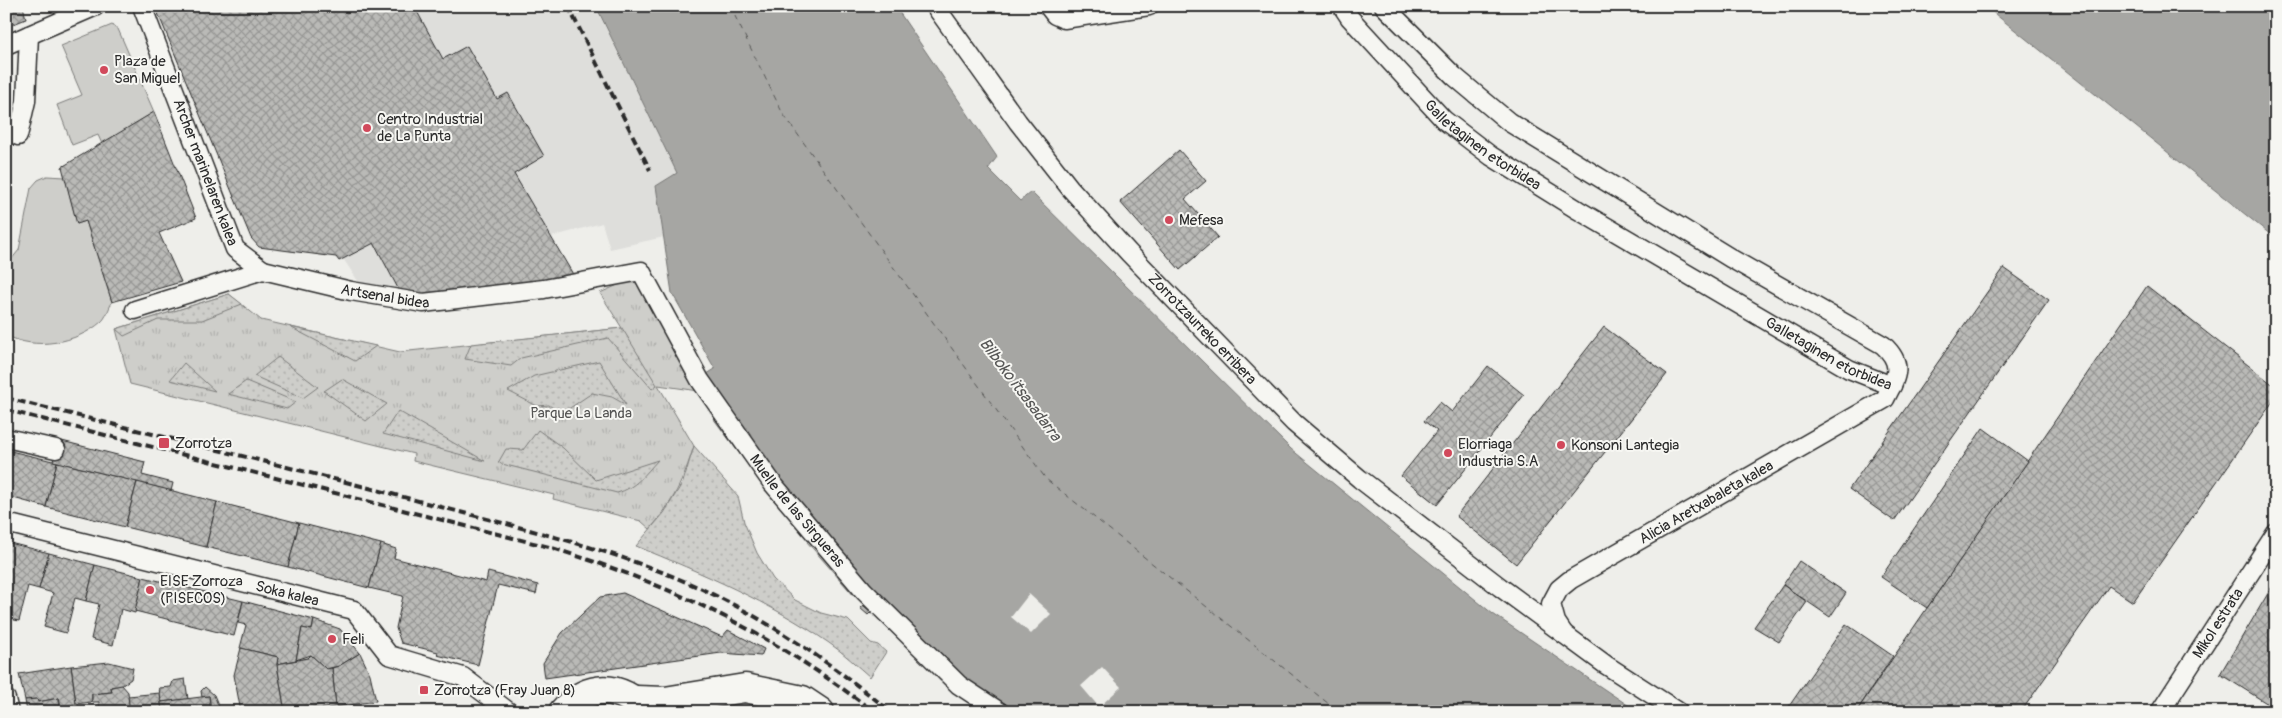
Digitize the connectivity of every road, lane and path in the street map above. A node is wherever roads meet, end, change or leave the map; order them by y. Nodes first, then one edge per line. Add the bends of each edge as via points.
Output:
1 (96, 6) edge
2 (142, 6) edge
3 (935, 6) edge
4 (1048, 6) edge
5 (1150, 6) edge
6 (1342, 6) edge
7 (1384, 6) edge
8 (30, 35) junction
9 (6, 45) edge
10 (18, 136) dead end
11 (263, 270) junction
12 (641, 271) joint
13 (135, 310) dead end
14 (1892, 386) junction
15 (6, 438) edge
16 (56, 449) dead end
17 (6, 523) edge
18 (2276, 533) edge
19 (1554, 596) junction
20 (1520, 602) junction
21 (1564, 634) junction
22 (6, 699) edge
23 (642, 706) edge
24 (9, 712) edge
25 (510, 712) edge
26 (563, 712) edge
27 (820, 712) edge
28 (1000, 712) edge
29 (1679, 712) edge
30 (2160, 712) edge

1 - 8 street
2 - 11 street, Archer marinelaren kalea via 235,249
3 - 20 street, Zorrotzaurreko erribera via 1070,188 1214,342 1294,423 1360,479
4 - 5 street via 1055,15 1064,19
6 - 14 street, Galletaginen etorbidea via 1444,120 1491,156 1850,369
7 - 14 street, Galletaginen etorbidea via 1454,76 1509,122 1732,259 1883,344 1894,355 1897,370
8 - 9 street
8 - 10 street via 26,101
11 - 12 street, Artsenal bidea via 351,291 423,303 544,289
11 - 13 street
12 - 28 street, Muelle de las Sirgueras via 700,380 773,484 864,591 960,685
14 - 19 street, Alicia Aretxabaleta kalea via 1885,399 1570,580
15 - 16 street
17 - 25 street, Soka kalea via 354,610 389,655 463,677
18 - 30 street, Mikol estrata
19 - 20 street
19 - 21 street via 1551,604 1553,613
20 - 21 street, Zorrotzaurreko erribera
21 - 29 street, Zorrotzaurreko erribera
22 - 24 street
23 - 26 main road via 621,692 604,690 588,693 573,701
23 - 27 main road via 745,688 802,700

